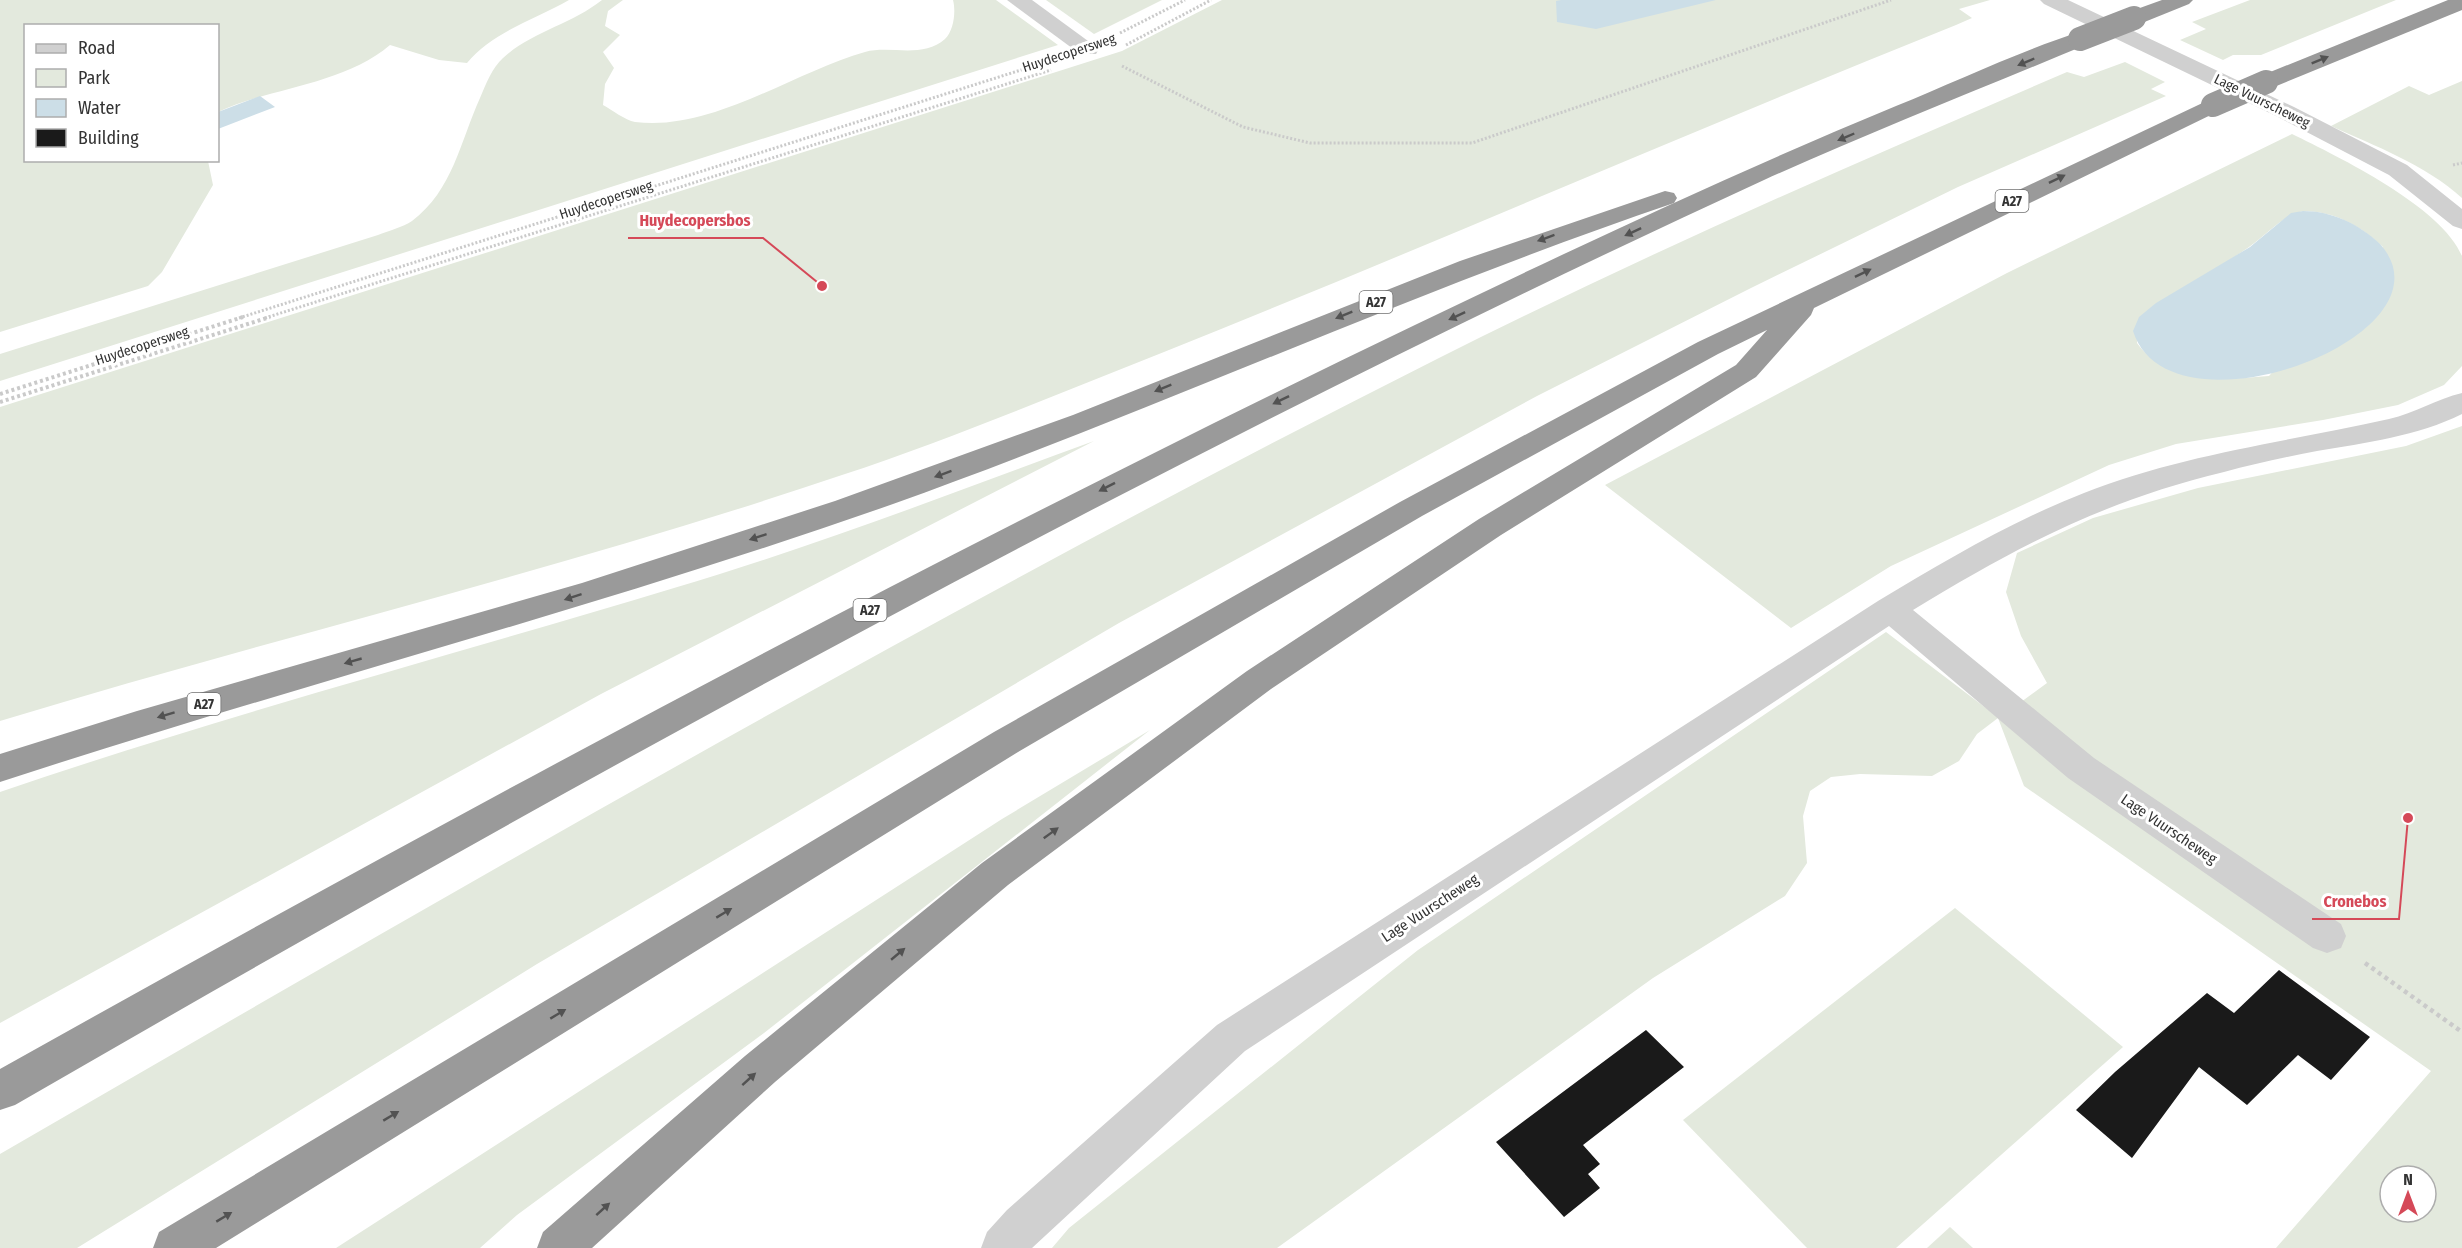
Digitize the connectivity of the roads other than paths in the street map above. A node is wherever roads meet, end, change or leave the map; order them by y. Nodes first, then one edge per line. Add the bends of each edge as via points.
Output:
1 (1018, 0) edge
2 (2050, 0) edge
3 (2182, 0) edge
4 (2462, 2) edge
5 (1093, 52) road end
6 (1762, 172) junction
7 (2462, 221) edge
8 (1810, 298) junction
9 (2462, 402) edge
10 (1890, 609) junction
11 (0, 768) edge
12 (2327, 936) road end
13 (0, 1091) edge
14 (175, 1248) edge
15 (559, 1248) edge
16 (1003, 1248) edge

1 - 5 street
2 - 7 street, Lage Vuurscheweg via 2398,170
3 -> 6 highway, A27, bridge
8 -> 4 highway, A27, bridge via 2213,105
6 -> 11 highway, A27 via 1680,193 1549,237 888,494 551,604 243,692
6 -> 13 highway, A27 via 1365,359 919,584 568,772
14 -> 8 highway, A27 via 1006,742 1411,509 1708,348
15 -> 8 highway, A27 via 760,1069 995,874 1259,680 1490,527 1746,371
9 - 10 street, Lage Vuurscheweg via 2381,430 2292,446 2171,475 2078,504 1994,545
10 - 12 street, Lage Vuurscheweg via 2080,768
10 - 16 street, Lage Vuurscheweg via 1231,1038 1023,1225

